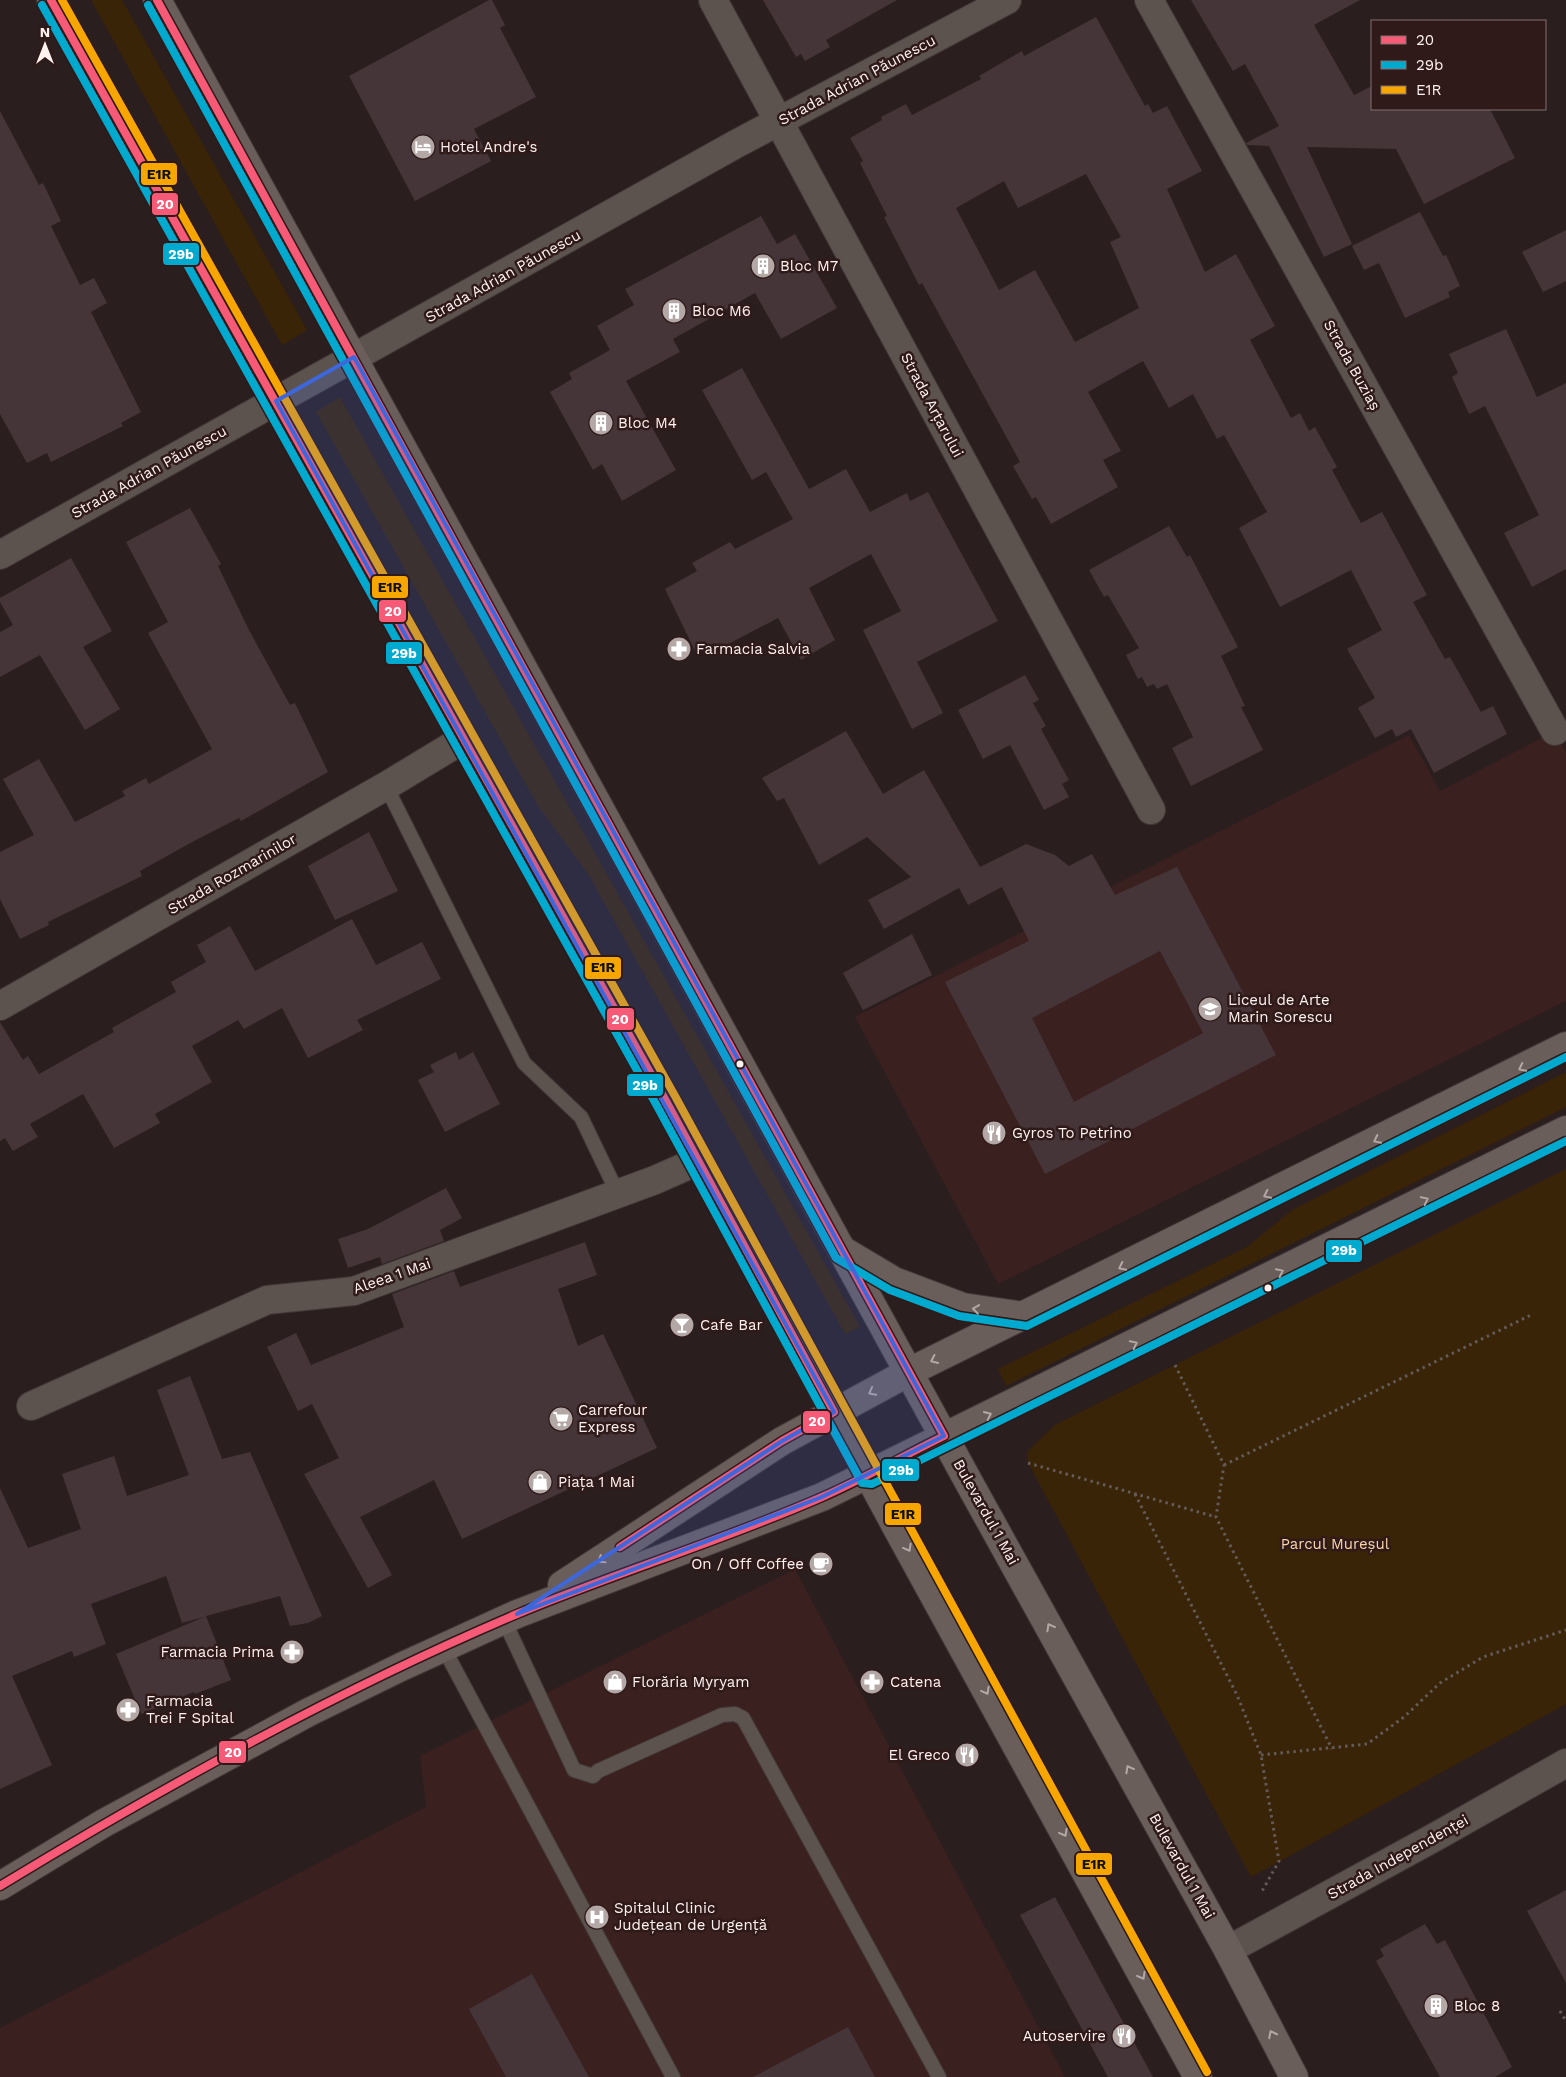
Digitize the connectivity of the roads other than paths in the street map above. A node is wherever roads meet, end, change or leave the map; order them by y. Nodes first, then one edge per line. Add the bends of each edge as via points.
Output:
1 (51, 0) edge
2 (158, 0) edge
3 (713, 0) edge
4 (1007, 0) edge
5 (1148, 0) edge
6 (779, 122) junction
7 (354, 357) junction
8 (276, 400) junction
9 (0, 554) edge
10 (1555, 731) dead end
11 (462, 740) junction
12 (386, 786) junction
13 (1151, 810) dead end
14 (0, 1006) edge
15 (1566, 1046) edge
16 (1566, 1130) edge
17 (698, 1161) junction
18 (618, 1194) junction
19 (842, 1250) junction
20 (1024, 1316) junction
21 (909, 1372) junction
22 (31, 1406) dead end
23 (834, 1412) junction
24 (944, 1436) junction
25 (868, 1475) junction
26 (510, 1617) junction
27 (443, 1647) junction
28 (1566, 1763) edge
29 (0, 1886) edge
30 (1228, 1950) junction
31 (673, 2077) edge
32 (939, 2077) edge
33 (1198, 2077) edge
34 (1294, 2077) edge

1 - 8 main road
2 - 7 main road, Bulevardul 1 Mai
3 - 6 street, Strada Arțarului
4 - 6 street, Strada Adrian Păunescu
5 - 10 street, Strada Buziaș
6 - 7 street, Strada Adrian Păunescu
6 - 13 street, Strada Arțarului
7 - 8 street, Strada Adrian Păunescu
7 - 19 main road, Bulevardul 1 Mai
8 - 9 street, Strada Adrian Păunescu
8 - 11 main road
11 - 12 street, Strada Rozmarinilor
11 - 17 main road
12 - 14 street, Strada Rozmarinilor
12 - 18 lane via 524,1062 581,1117
15 -> 20 main road
24 -> 16 main road
17 - 18 street, Aleea 1 Mai
17 - 23 main road
18 - 22 street, Aleea 1 Mai via 354,1292 267,1300
20 -> 19 main road via 962,1307 894,1281
19 - 21 main road, Bulevardul 1 Mai
20 -> 21 main road
21 -> 23 main road
21 - 24 main road, Bulevardul 1 Mai
23 - 25 main road
23 -> 26 main road via 782,1441
24 - 25 main road
30 -> 24 main road, Bulevardul 1 Mai
25 - 26 main road via 814,1501
25 -> 33 main road
26 - 27 main road
26 - 32 lane via 574,1770 593,1776 722,1715 735,1714 743,1718
27 - 29 main road via 292,1721 104,1823
27 - 31 lane
28 - 30 street, Strada Independenței
34 -> 30 main road, Bulevardul 1 Mai

